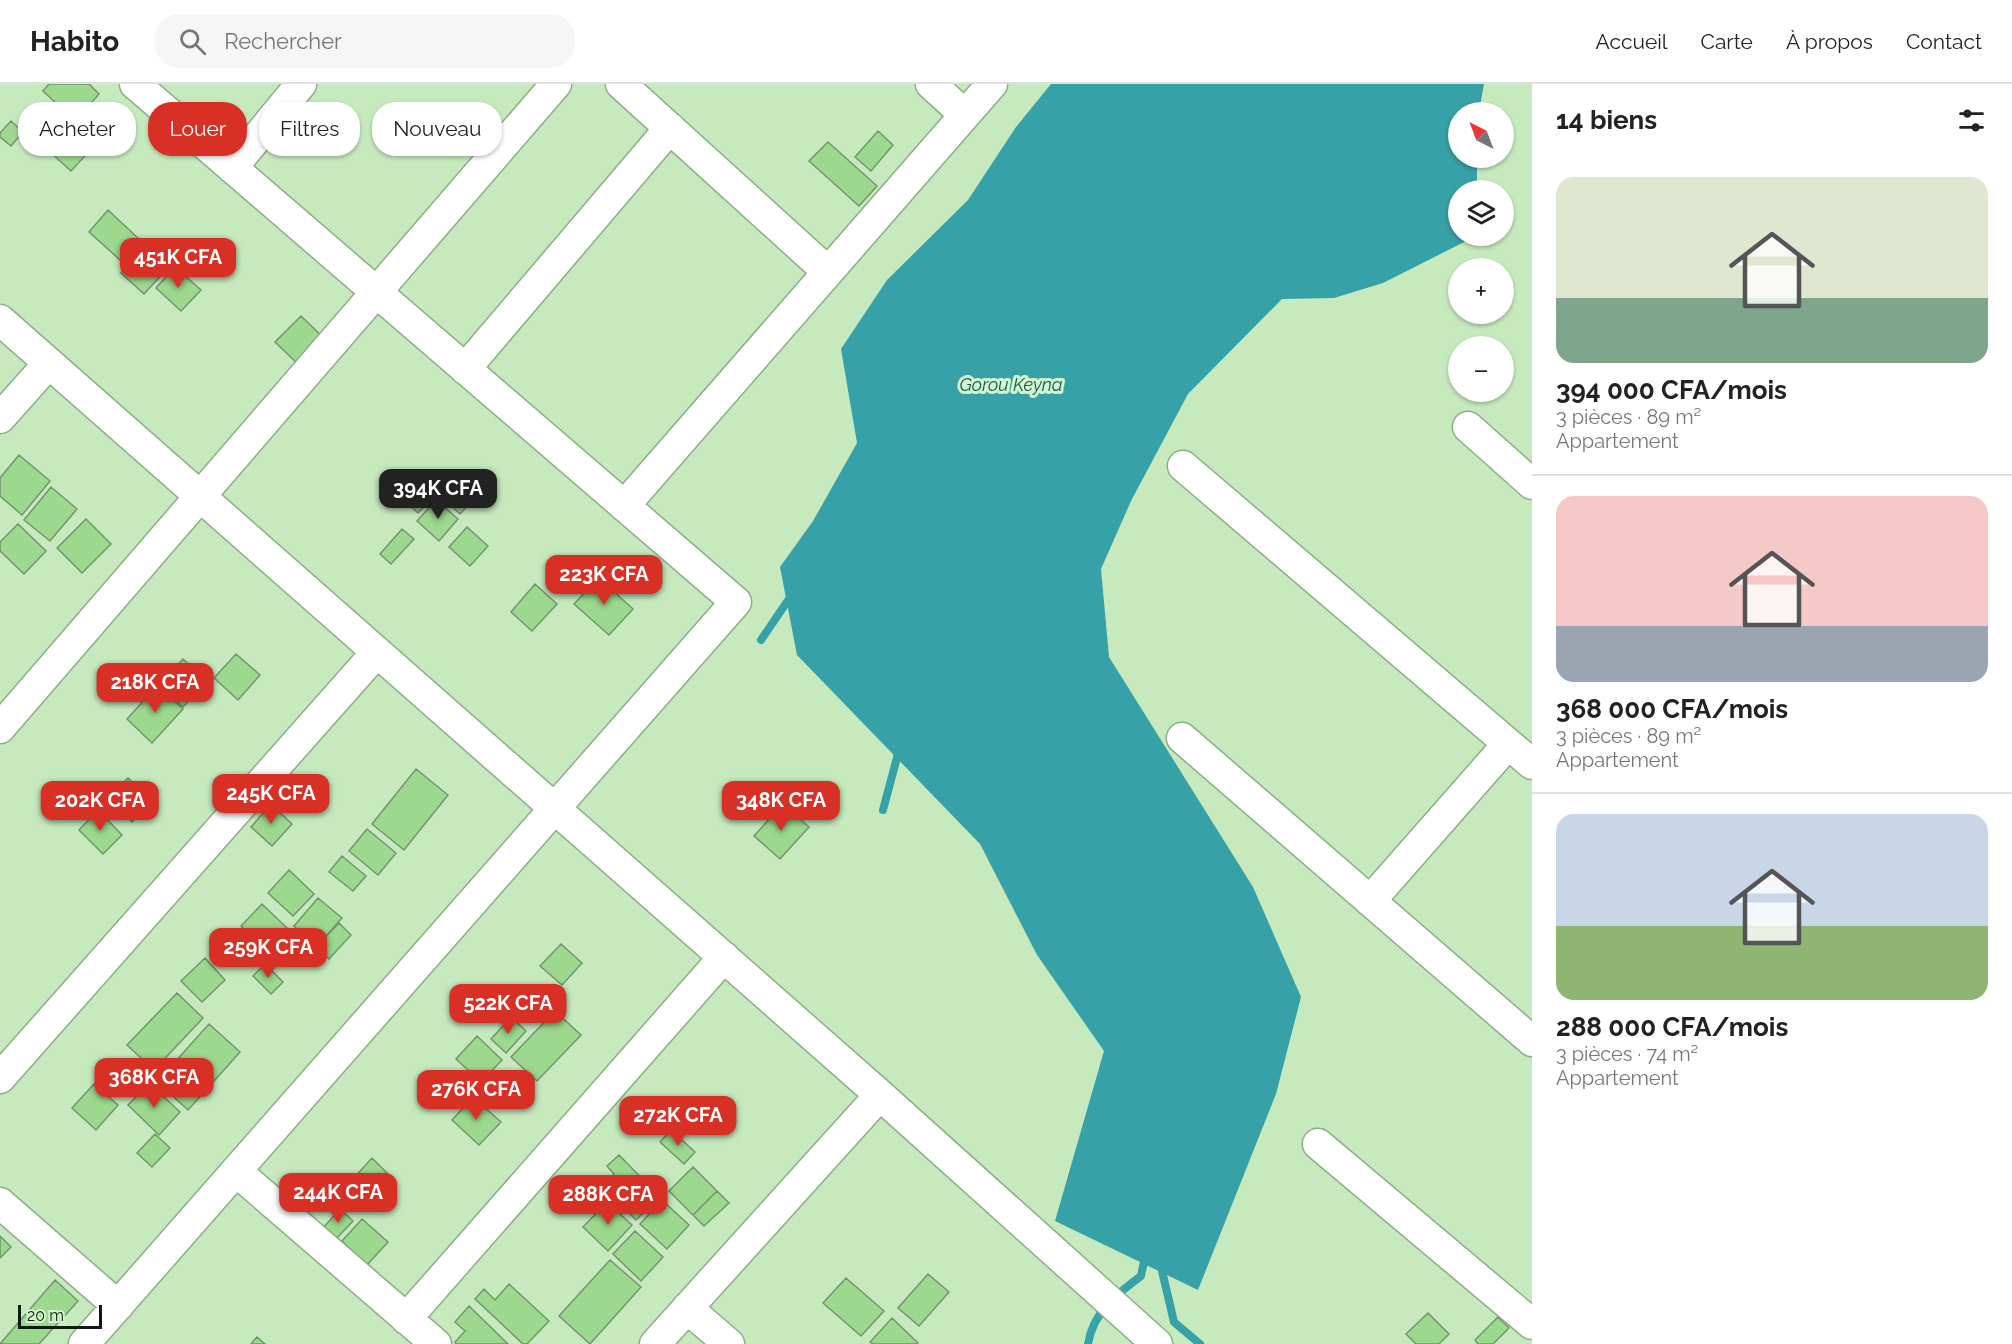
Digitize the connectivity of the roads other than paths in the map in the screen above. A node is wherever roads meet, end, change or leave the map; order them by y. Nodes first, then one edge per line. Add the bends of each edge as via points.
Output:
1 (135, 84) edge
2 (301, 84) edge
3 (556, 84) edge
4 (621, 84) edge
5 (931, 84) edge
6 (992, 84) edge
7 (965, 115) junction
8 (670, 129) junction
9 (232, 168) junction
10 (828, 272) junction
11 (376, 292) junction
12 (0, 320) edge
13 (48, 363) junction
14 (465, 369) junction
15 (0, 418) edge
16 (1468, 427) dead end
17 (1183, 466) dead end
18 (1532, 484) edge
19 (200, 496) junction
20 (624, 506) junction
21 (377, 652) junction
22 (0, 729) edge
23 (1182, 738) dead end
24 (1508, 744) junction
25 (1532, 764) edge
26 (555, 809) junction
27 (1370, 901) junction
28 (724, 957) junction
29 (1532, 1041) edge
30 (0, 1078) edge
31 (880, 1095) junction
32 (1318, 1144) dead end
33 (236, 1171) junction
34 (0, 1203) edge
35 (118, 1305) junction
36 (687, 1308) junction
37 (406, 1319) junction
38 (1532, 1324) edge
39 (94, 1341) edge
40 (436, 1344) edge
41 (655, 1344) edge
42 (729, 1344) edge
43 (1157, 1344) edge

1 - 9 street
2 - 9 street
3 - 11 street
4 - 8 street
5 - 7 street
6 - 7 street
7 - 10 street
8 - 10 street
8 - 14 street
9 - 11 street
10 - 20 street
11 - 14 street
11 - 19 street
12 - 13 street
13 - 15 street
13 - 19 street
14 - 20 street
16 - 18 street
17 - 24 street
19 - 21 street
19 - 22 street
20 - 26 street via 736,602
21 - 26 street
21 - 30 street
23 - 27 street
24 - 25 street
24 - 27 street
26 - 28 street
26 - 33 street
27 - 29 street
28 - 31 street
28 - 37 street
31 - 36 street
31 - 43 street
32 - 38 street
33 - 35 street
33 - 37 street
34 - 35 street
35 - 39 street
36 - 41 street
36 - 42 street
37 - 40 street

